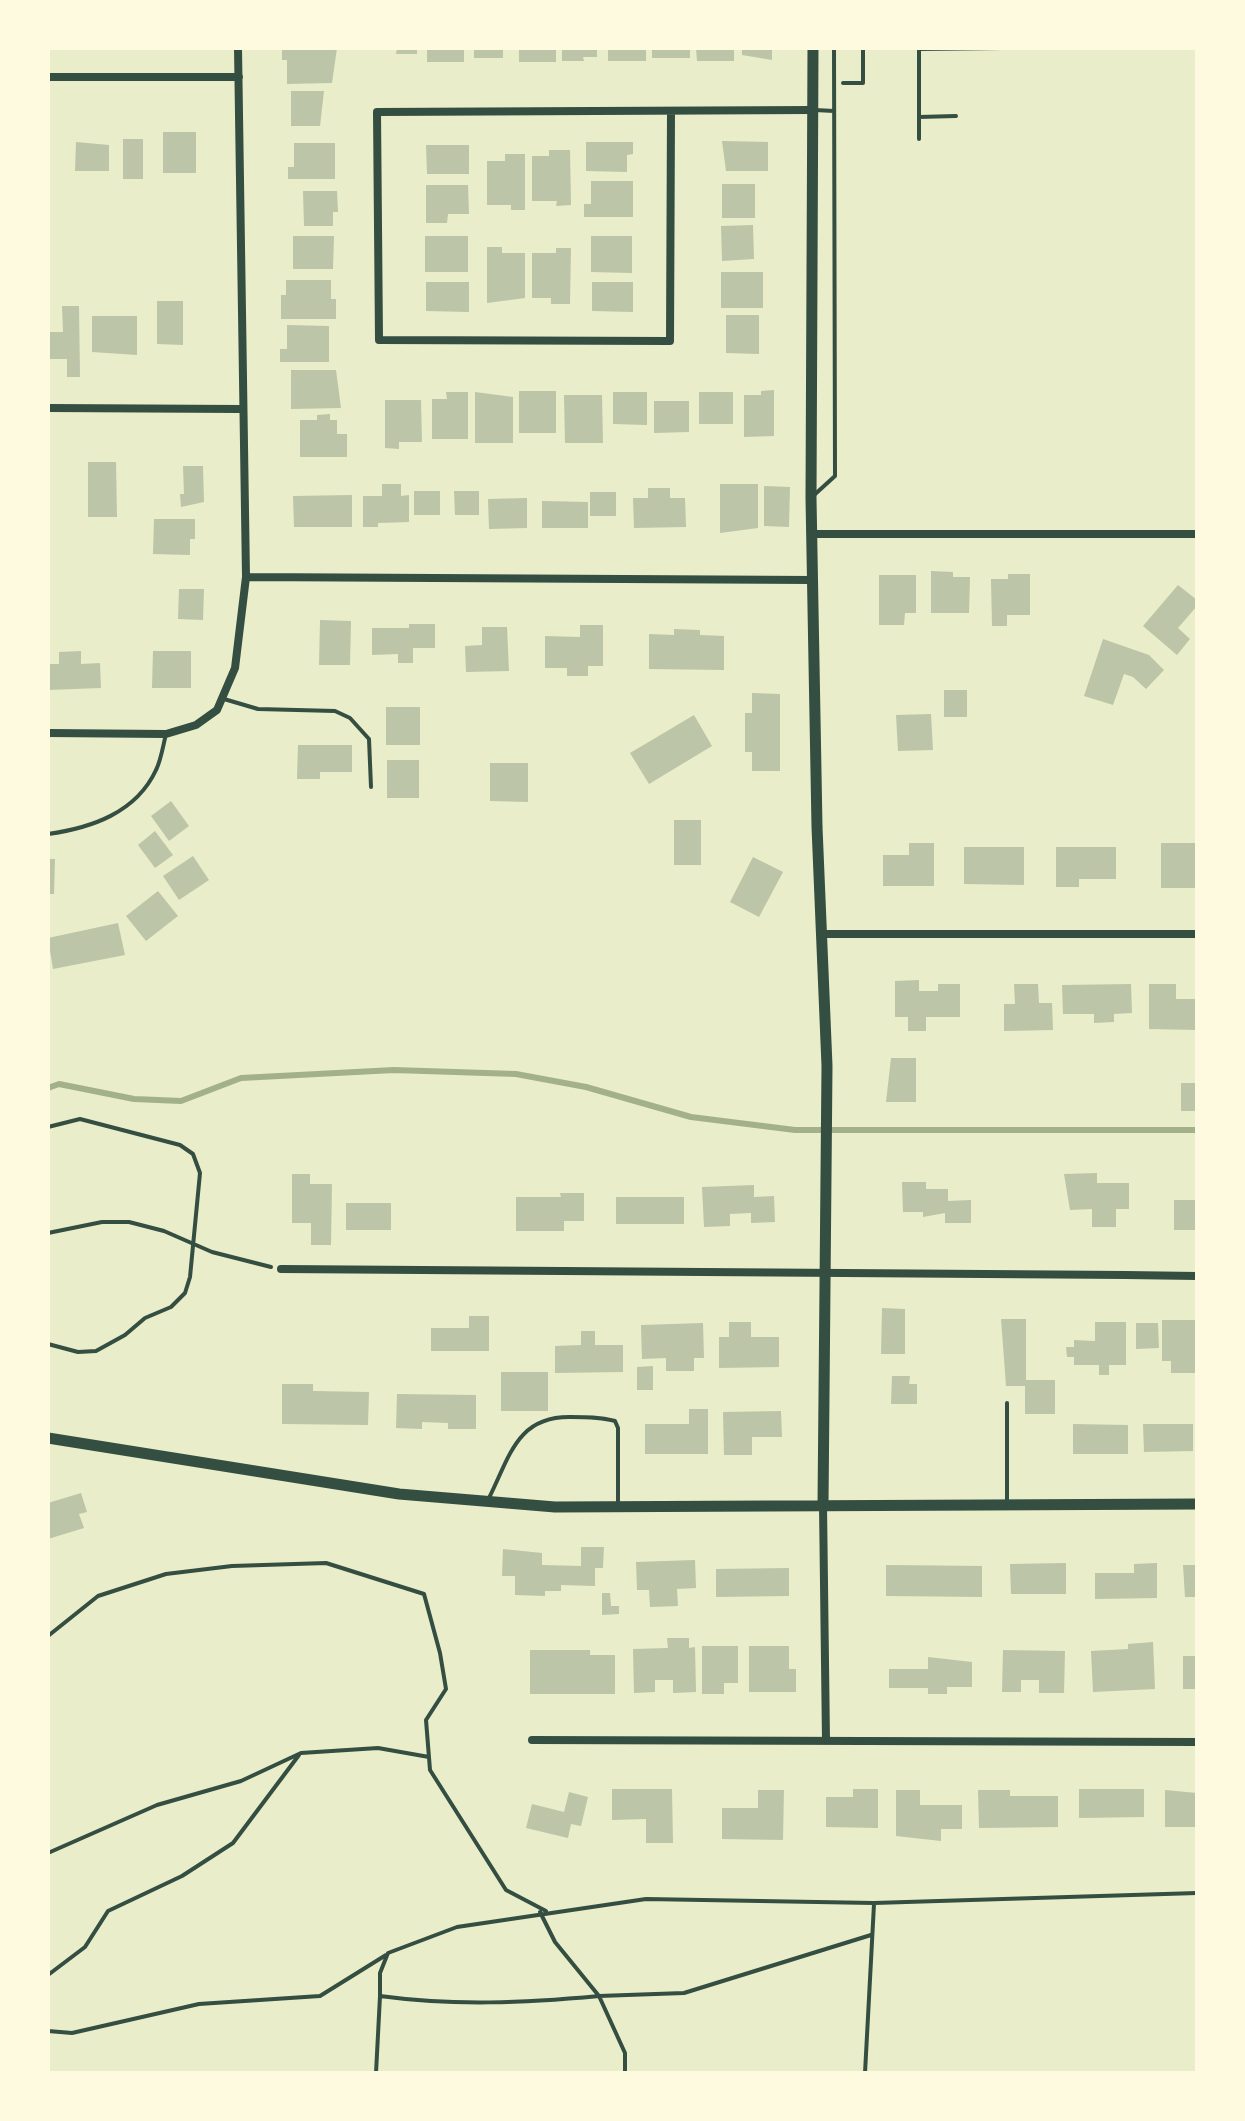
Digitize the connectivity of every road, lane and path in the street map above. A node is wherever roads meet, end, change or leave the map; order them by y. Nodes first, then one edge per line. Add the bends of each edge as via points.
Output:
1 (238, 48) edge
2 (813, 48) edge
3 (834, 48) edge
4 (863, 48) edge
5 (919, 48) edge
6 (1003, 48) edge
7 (48, 77) edge
8 (239, 77) junction
9 (834, 84) junction
10 (812, 110) junction
11 (671, 111) junction
12 (835, 111) junction
13 (956, 116) dead end
14 (919, 117) junction
15 (919, 139) dead end
16 (48, 408) edge
17 (241, 409) junction
18 (811, 498) junction
19 (812, 534) junction
20 (1197, 534) edge
21 (246, 577) junction
22 (812, 580) junction
23 (224, 699) junction
24 (48, 733) edge
25 (166, 734) junction
26 (371, 787) dead end
27 (48, 834) edge
28 (822, 934) junction
29 (1197, 934) edge
30 (48, 1127) edge
31 (48, 1233) edge
32 (193, 1244) junction
33 (281, 1269) joint
34 (824, 1271) junction
35 (1197, 1276) edge
36 (48, 1344) edge
37 (1007, 1403) dead end
38 (48, 1438) edge
39 (487, 1503) junction
40 (1197, 1504) edge
41 (823, 1505) junction
42 (1007, 1505) junction
43 (618, 1506) junction
44 (48, 1636) edge
45 (532, 1740) dead end
46 (826, 1741) junction
47 (1197, 1742) edge
48 (301, 1753) junction
49 (429, 1757) junction
50 (48, 1853) edge
51 (1197, 1893) edge
52 (874, 1903) junction
53 (538, 1906) junction
54 (548, 1912) junction
55 (871, 1935) junction
56 (388, 1953) junction
57 (48, 1975) edge
58 (380, 1996) junction
59 (599, 1996) junction
60 (48, 2031) edge
61 (376, 2073) edge
62 (625, 2073) edge
63 (865, 2073) edge

1 - 8 street
2 - 10 street
3 - 9 lane
4 - 9 path via 863,83
5 - 6 path
5 - 14 path
7 - 8 street
8 - 17 street
9 - 12 lane
10 - 11 street
10 - 12 lane
10 - 18 street
11 - 11 street via 377,112 379,340 670,341
12 - 18 lane via 835,476
13 - 14 path
14 - 15 path
16 - 17 street
17 - 21 street
18 - 19 street
19 - 20 street
19 - 22 street
21 - 22 street
21 - 23 street via 235,668
22 - 28 street
23 - 25 street via 196,725
23 - 26 lane via 258,709 335,711 350,718 369,739
24 - 25 street
25 - 27 lane via 156,771 124,810 79,829
28 - 29 street
28 - 34 street
30 - 32 path via 80,1119 187,1148 200,1173
31 - 32 path via 129,1222
32 - 33 path
32 - 36 path via 188,1285 171,1307 96,1351
33 - 34 street
34 - 35 street
34 - 41 street
37 - 42 lane
38 - 39 street
39 - 43 street
39 - 43 lane via 520,1436 537,1421 602,1417 615,1421 618,1428
40 - 42 street
41 - 42 street
41 - 43 street
41 - 46 street
44 - 49 path via 98,1596 166,1574 326,1563 387,1580 424,1594 440,1653 446,1689 426,1720
45 - 46 street
46 - 47 street
48 - 49 path via 378,1748
48 - 50 path via 241,1781 157,1805
48 - 57 path via 233,1843 182,1876 108,1911 85,1947
49 - 53 path via 430,1770 506,1890
51 - 52 path
52 - 54 path via 646,1899
52 - 55 path
53 - 54 path
53 - 59 path via 555,1942
54 - 56 path via 457,1927
55 - 59 path via 684,1993
55 - 63 path
56 - 58 path via 380,1973
56 - 60 path via 320,1996 199,2004 72,2033
58 - 59 path via 429,2003 528,2003
58 - 61 path
59 - 62 path via 625,2053

